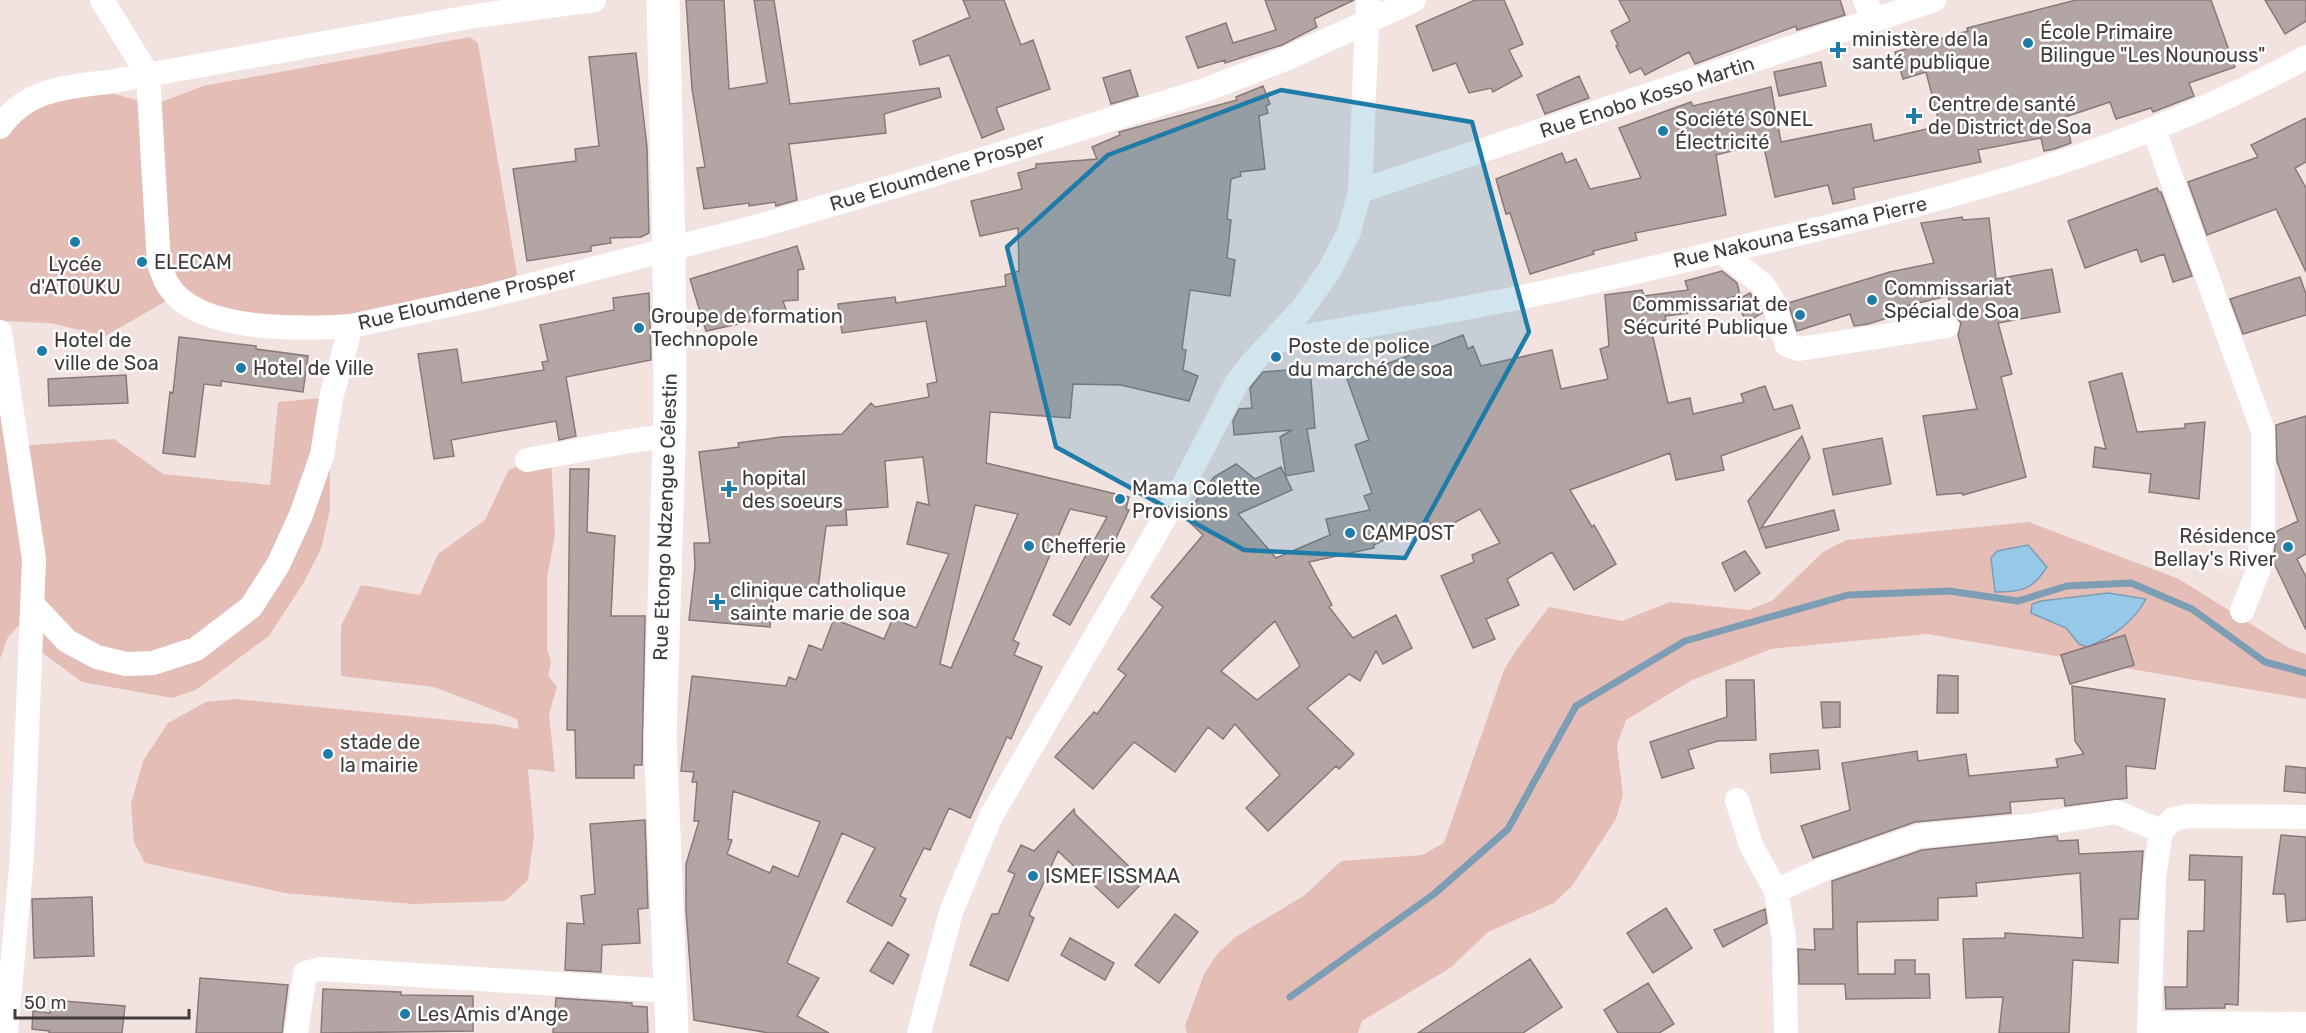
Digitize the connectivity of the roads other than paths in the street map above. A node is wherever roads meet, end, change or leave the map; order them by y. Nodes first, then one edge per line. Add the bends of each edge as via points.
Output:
1 (102, 0) edge
2 (594, 0) edge
3 (663, 0) edge
4 (1414, 0) edge
5 (1934, 0) edge
6 (1869, 10) edge
7 (1368, 11) edge
8 (2306, 57) edge
9 (148, 75) junction
10 (0, 127) edge
11 (2154, 130) junction
12 (1360, 191) junction
13 (669, 247) junction
14 (1722, 252) junction
15 (351, 326) junction
16 (1947, 326) dead end
17 (0, 332) edge
18 (1273, 342) junction
19 (669, 436) junction
20 (527, 460) dead end
21 (34, 606) junction
22 (2242, 611) dead end
23 (1737, 800) dead end
24 (2306, 817) edge
25 (2161, 831) junction
26 (1776, 891) junction
27 (670, 991) junction
28 (2306, 1024) edge
29 (2149, 1028) edge
30 (6, 1033) edge
31 (296, 1033) edge
32 (672, 1033) edge
33 (919, 1033) edge
34 (1786, 1033) edge

1 - 9 street
2 - 9 street via 475,16
3 - 13 street, Rue Etongo Ndzengue Célestin
4 - 7 street, Rue Eloumdene Prosper
5 - 6 street, Rue Enobo Kosso Martin
6 - 12 street, Rue Enobo Kosso Martin
7 - 12 street
7 - 13 street, Rue Eloumdene Prosper via 1288,58 1205,90 777,220
8 - 11 street, Rue Nakouna Essama Pierre
9 - 10 street via 64,87 26,99
9 - 15 street, Rue Eloumdene Prosper via 159,264 169,287 185,302 214,318 267,327
11 - 14 street, Rue Nakouna Essama Pierre via 2062,164 1929,202
11 - 22 street via 2263,431 2263,524 2258,571
12 - 18 street via 1349,232 1329,271
13 - 15 street, Rue Eloumdene Prosper via 481,298
13 - 19 street, Rue Etongo Ndzengue Célestin
14 - 16 street via 1763,285 1772,299 1787,345 1799,349
14 - 18 street, Rue Nakouna Essama Pierre via 1503,301
15 - 21 street via 331,398 322,455 301,515 278,565 251,608 196,649 153,663 126,664 97,657 67,641
17 - 21 street via 34,559
18 - 33 street via 1237,382 1182,488 991,816 951,912
19 - 20 street
19 - 27 street, Rue Etongo Ndzengue Célestin via 660,736
21 - 30 street via 22,856
23 - 26 street via 1751,844
24 - 25 street via 2189,816 2173,819
25 - 26 street via 2116,812 2028,826 1919,836 1826,868
25 - 29 street via 2154,877
26 - 34 street via 1784,939
27 - 31 street via 321,969 305,973
27 - 32 street, Rue Etongo Ndzengue Célestin
28 - 29 street

